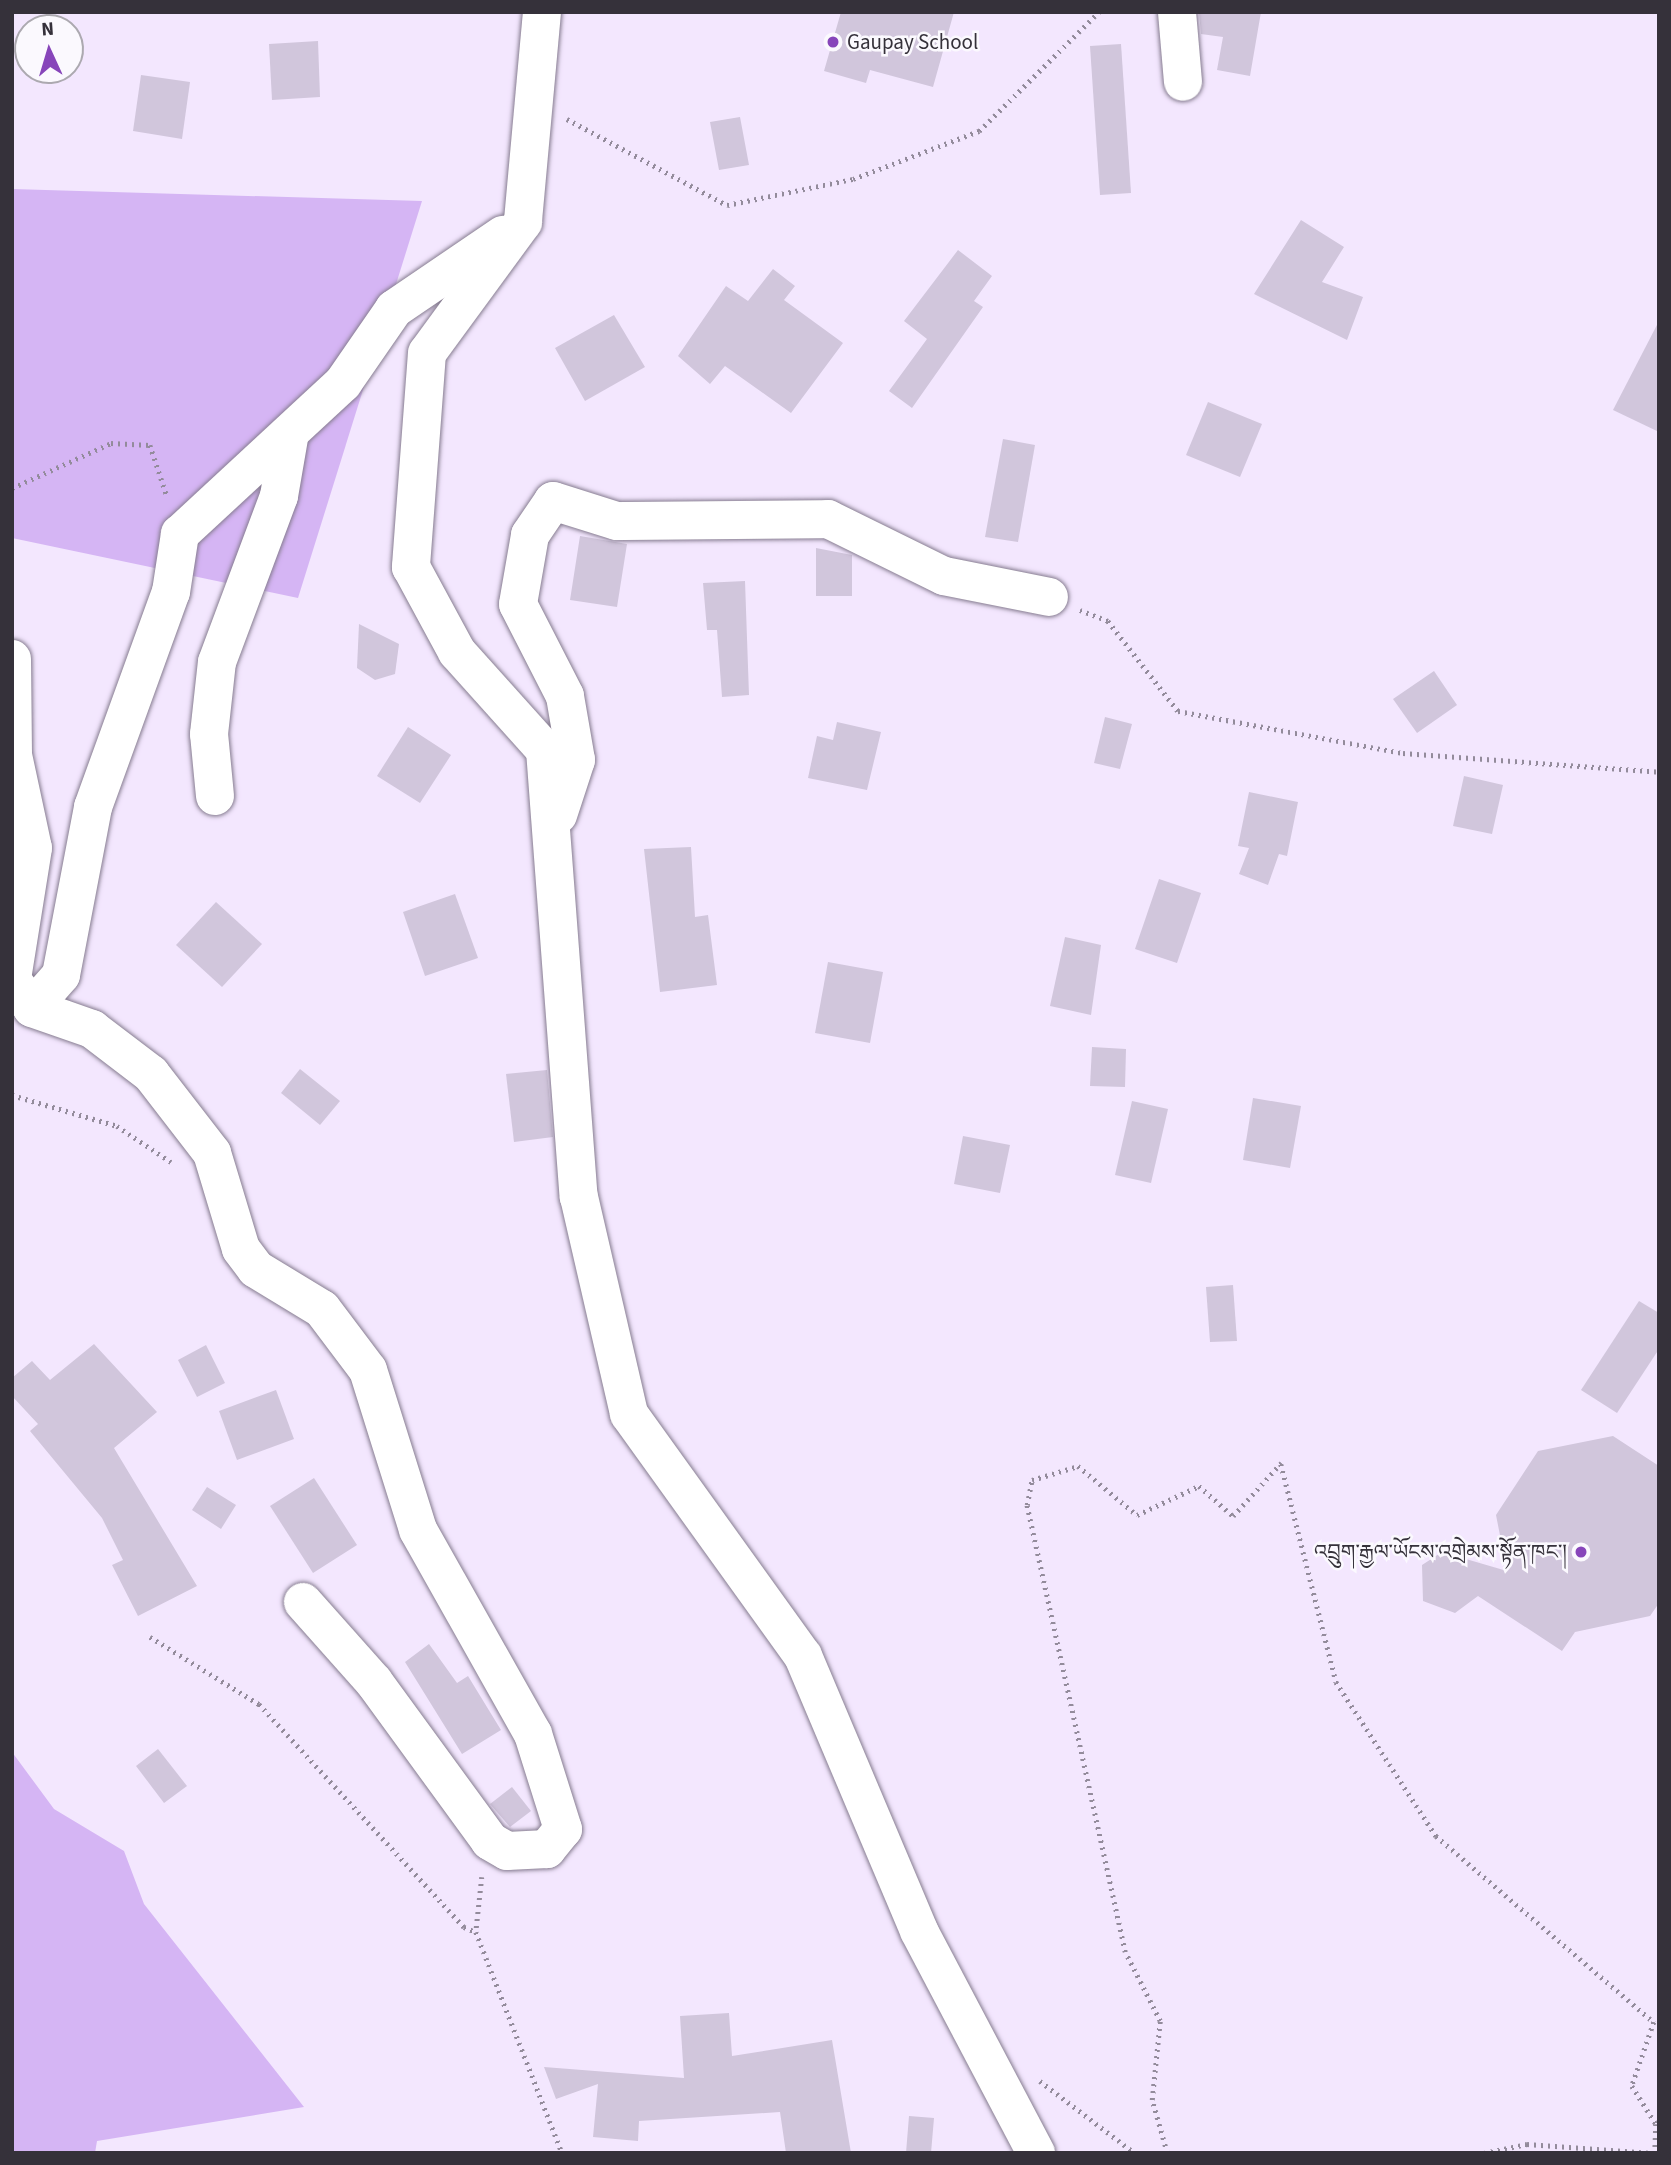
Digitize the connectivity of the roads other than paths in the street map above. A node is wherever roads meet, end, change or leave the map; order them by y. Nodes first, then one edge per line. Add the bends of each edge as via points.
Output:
1 (542, 12) edge
2 (1177, 12) edge
3 (1183, 82) dead end
4 (523, 222) junction
5 (289, 438) junction
6 (1049, 597) road end
7 (12, 659) edge
8 (215, 796) dead end
9 (551, 856) junction
10 (19, 989) edge
11 (303, 1602) dead end
12 (1037, 2153) edge

1 - 4 street
2 - 3 street
4 - 5 street via 394,309 343,383
4 - 9 street via 427,353 411,567 457,652 545,750
5 - 8 street via 279,496 217,662 209,734
5 - 10 street via 180,534 171,592 93,807 61,975
6 - 9 street via 944,576 828,519 617,521 553,501 530,535 518,604 565,696 576,760
7 - 10 street via 13,755 33,848
9 - 12 street via 579,1197 629,1414 803,1656 919,1931
10 - 11 street via 92,1029 151,1074 212,1153 241,1249 256,1269 322,1309 368,1370 418,1530 533,1734 563,1829 547,1849 507,1851 490,1840 374,1682

